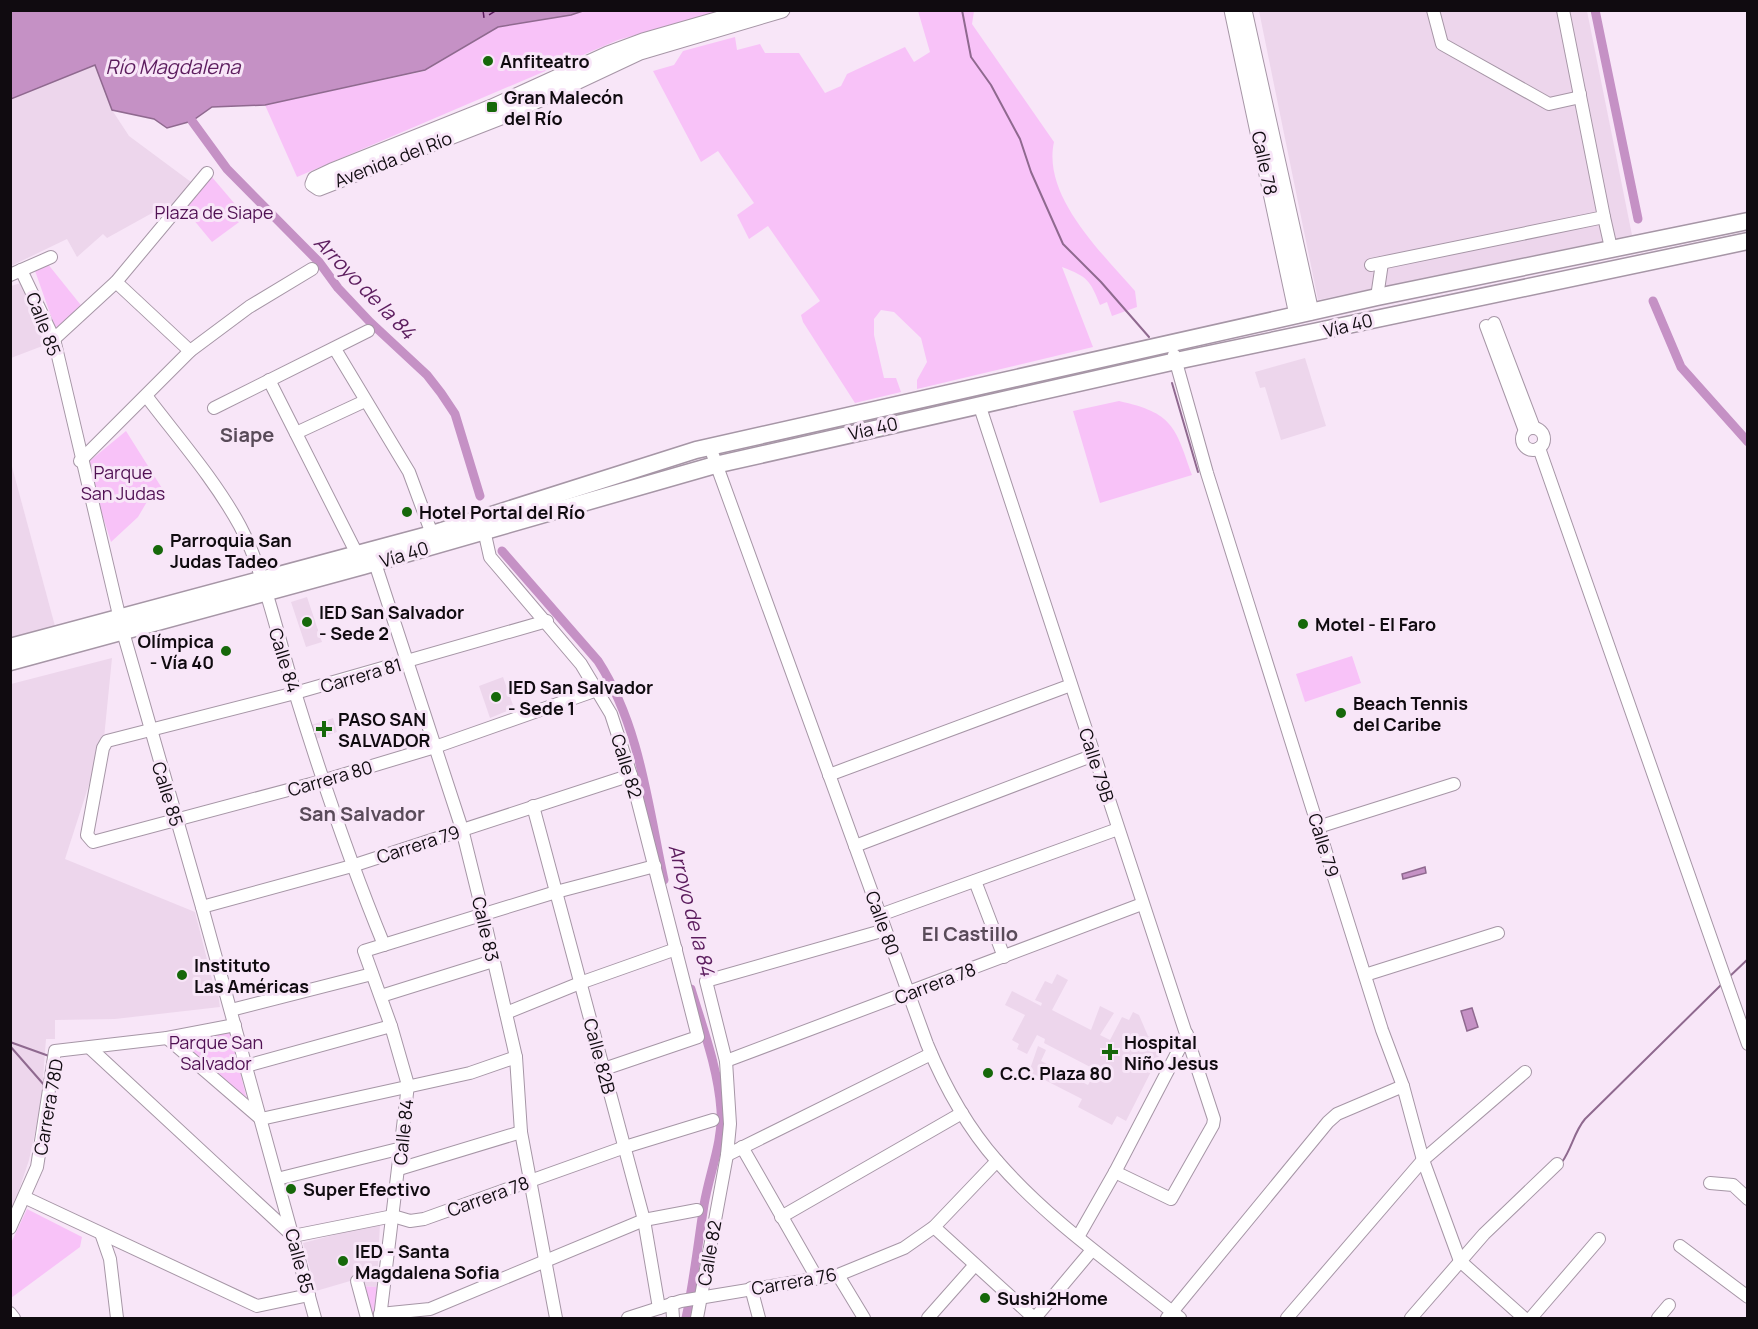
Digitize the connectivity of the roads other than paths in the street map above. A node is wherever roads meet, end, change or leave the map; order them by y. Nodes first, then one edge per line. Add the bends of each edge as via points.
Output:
1 (751, 10) edge
2 (782, 10) edge
3 (1232, 10) edge
4 (1244, 10) edge
5 (1433, 10) edge
6 (1563, 10) edge
7 (619, 50) junction
8 (1580, 94) junction
9 (506, 115) junction
10 (207, 173) dead end
11 (1604, 217) junction
12 (1748, 221) edge
13 (1748, 241) edge
14 (1610, 244) junction
15 (1587, 252) junction
16 (51, 257) dead end
17 (312, 269) dead end
18 (16, 272) edge
19 (1591, 273) junction
20 (117, 282) junction
21 (1378, 292) junction
22 (1304, 313) junction
23 (1380, 317) junction
24 (1490, 325) dead end
25 (368, 331) dead end
26 (54, 339) junction
27 (1170, 343) junction
28 (335, 349) junction
29 (190, 351) junction
30 (1176, 361) junction
31 (269, 380) junction
32 (147, 397) junction
33 (365, 401) junction
34 (979, 404) junction
35 (214, 408) dead end
36 (853, 425) junction
37 (1530, 430) junction
38 (296, 433) junction
39 (710, 447) junction
40 (1539, 448) junction
41 (80, 461) junction
42 (715, 465) junction
43 (484, 530) junction
44 (432, 534) junction
45 (367, 558) junction
46 (263, 586) junction
47 (547, 621) junction
48 (121, 625) junction
49 (10, 647) edge
50 (10, 662) edge
51 (407, 662) junction
52 (1071, 685) junction
53 (597, 690) junction
54 (295, 693) junction
55 (150, 732) junction
56 (435, 747) junction
57 (1094, 755) junction
58 (631, 774) junction
59 (829, 775) junction
60 (322, 781) junction
61 (1454, 784) dead end
62 (533, 806) junction
63 (176, 820) junction
64 (1318, 827) junction
65 (462, 829) junction
66 (1118, 829) junction
67 (93, 842) joint
68 (855, 846) junction
69 (352, 866) junction
70 (655, 866) junction
71 (975, 881) junction
72 (556, 892) junction
73 (1142, 904) junction
74 (202, 907) junction
75 (483, 914) junction
76 (880, 915) junction
77 (885, 930) junction
78 (1498, 933) dead end
79 (384, 945) junction
80 (676, 949) junction
81 (1004, 957) junction
82 (493, 961) junction
83 (372, 974) junction
84 (1365, 975) junction
85 (580, 983) junction
86 (909, 993) junction
87 (381, 996) junction
88 (231, 1010) junction
89 (506, 1013) junction
90 (235, 1025) junction
91 (391, 1026) junction
92 (1186, 1034) junction
93 (167, 1038) junction
94 (1748, 1044) edge
95 (90, 1048) junction
96 (931, 1054) junction
97 (516, 1057) junction
98 (726, 1061) junction
99 (246, 1066) junction
100 (604, 1069) junction
101 (1525, 1072) dead end
102 (408, 1085) junction
103 (1403, 1086) junction
104 (962, 1113) junction
105 (261, 1119) junction
106 (713, 1120) dead end
107 (521, 1132) junction
108 (625, 1147) junction
109 (742, 1147) junction
110 (402, 1148) junction
111 (727, 1155) junction
112 (1423, 1160) junction
113 (997, 1161) junction
114 (1557, 1164) dead end
115 (399, 1169) junction
116 (1115, 1172) junction
117 (277, 1179) junction
118 (530, 1180) junction
119 (1710, 1183) dead end
120 (26, 1198) junction
121 (1748, 1199) edge
122 (697, 1210) dead end
123 (393, 1216) junction
124 (781, 1217) junction
125 (644, 1220) junction
126 (934, 1227) junction
127 (10, 1228) edge
128 (102, 1236) junction
129 (293, 1236) junction
130 (1078, 1237) junction
131 (1599, 1239) dead end
132 (124, 1246) junction
133 (1680, 1246) dead end
134 (1092, 1250) junction
135 (110, 1259) junction
136 (545, 1259) junction
137 (1460, 1261) junction
138 (974, 1266) junction
139 (838, 1275) junction
140 (817, 1278) junction
141 (357, 1281) dead end
142 (751, 1288) junction
143 (309, 1295) junction
144 (1748, 1297) edge
145 (698, 1298) junction
146 (677, 1302) junction
147 (1669, 1305) dead end
148 (659, 1308) junction
149 (10, 1313) edge
150 (380, 1316) edge
151 (1173, 1316) edge
152 (14, 1318) edge
153 (117, 1318) edge
154 (315, 1318) edge
155 (367, 1318) edge
156 (556, 1318) edge
157 (628, 1318) edge
158 (673, 1318) edge
159 (697, 1318) edge
160 (759, 1318) edge
161 (864, 1318) edge
162 (928, 1318) edge
163 (1035, 1318) edge
164 (1287, 1318) edge
165 (1411, 1318) edge
166 (1524, 1318) edge
167 (1531, 1318) edge
168 (1658, 1318) edge

1 - 7 main road, Avenida del Río
2 - 9 main road, Avenida del Río via 639,52
3 - 22 main road, Calle 78
4 - 22 main road, Calle 78
5 - 8 street via 1442,44 1549,104
6 - 8 street
7 - 9 main road via 608,61 521,100
7 - 9 main road, Avenida del Río via 492,107 332,171 313,184 319,188
8 - 11 street
10 - 20 street
11 - 14 street
11 - 21 street via 1377,264
12 - 14 highway, Vía 40
13 - 19 highway, Vía 40
14 - 15 highway, Vía 40
15 - 19 highway
15 - 21 highway, Vía 40
16 - 18 street
17 - 29 street via 249,307
18 - 26 street, Calle 85
19 - 23 highway, Vía 40
20 - 26 street
20 - 29 street
21 - 22 highway, Vía 40
21 - 23 highway
22 - 27 highway, Vía 40
23 - 30 highway, Vía 40
24 - 37 street
25 - 28 street
26 - 41 street, Calle 85
27 - 30 street, Calle 79
27 - 36 highway, Vía 40
28 - 31 street
28 - 33 street
29 - 32 street
30 - 34 highway, Vía 40
30 - 64 street, Calle 79
31 - 35 street
31 - 38 street, Calle 83
32 - 41 street
32 - 46 street, Calle 84 via 219,491 241,527
33 - 38 street
33 - 44 street via 409,472
34 - 36 highway, Vía 40
34 - 52 street, Calle 79B
36 - 39 highway, Vía 40
36 - 42 highway, Vía 40
37 - 40 street via 1540,430 1544,436
37 - 40 street via 1524,444
38 - 45 street, Calle 83
39 - 42 street, Calle 80
39 - 44 highway, Vía 40
40 - 94 street
41 - 48 street, Calle 85
42 - 43 highway, Vía 40
42 - 59 street, Calle 80
43 - 45 highway, Vía 40
43 - 47 street, Calle 82 via 490,557
44 - 45 highway, Vía 40
45 - 46 highway, Vía 40
45 - 51 street, Calle 83
46 - 48 highway, Vía 40
46 - 54 street, Calle 84
47 - 51 street, Carrera 81
47 - 53 street, Calle 82
48 - 49 highway, Vía 40
48 - 50 highway, Vía 40
48 - 55 street, Calle 85
51 - 54 street, Carrera 81
51 - 56 street, Calle 83
52 - 57 street, Calle 79B
52 - 59 street
53 - 56 street, Carrera 80
53 - 58 street, Calle 82 via 611,714
54 - 55 street, Carrera 81
54 - 60 street, Calle 84
55 - 63 street, Calle 85
55 - 67 street, Carrera 81 via 105,743 87,835
56 - 60 street, Carrera 80
56 - 65 street, Calle 83
57 - 66 street, Calle 79B
57 - 68 street
58 - 62 street, Carrera 79
58 - 70 street, Calle 82
59 - 68 street, Calle 80
60 - 63 street, Carrera 80
60 - 69 street, Calle 84
61 - 64 street
62 - 65 street, Carrera 79
62 - 72 street, Calle 82B
63 - 67 street, Carrera 80
63 - 74 street, Calle 85
64 - 84 street, Calle 79
65 - 69 street, Carrera 79
65 - 75 street, Calle 83
66 - 71 street
66 - 73 street, Calle 79B
68 - 76 street, Calle 80
69 - 74 street, Carrera 79
69 - 79 street, Calle 84
70 - 72 street
70 - 80 street, Calle 82
71 - 76 street
71 - 81 street
72 - 75 street
72 - 85 street, Calle 82B
73 - 81 street, Carrera 78
73 - 92 street, Calle 79B
74 - 88 street, Calle 85
75 - 79 street
75 - 82 street, Calle 83
76 - 77 street, Calle 80
77 - 86 street, Calle 80
77 - 98 street, Calle 82 via 710,978 705,985
78 - 84 street
79 - 83 street, Calle 84 via 364,951
80 - 85 street
80 - 100 street, Calle 82 via 698,1037
81 - 86 street, Carrera 78
82 - 87 street
82 - 89 street, Calle 83
83 - 87 street, Calle 84
83 - 88 street
84 - 103 street, Calle 79
85 - 89 street
85 - 100 street, Calle 82B
86 - 96 street, Calle 80
86 - 98 street, Carrera 78
87 - 91 street, Calle 84
88 - 90 street, Calle 85
89 - 97 street, Calle 83
90 - 93 street, Carrera 78D
90 - 99 street, Calle 85
91 - 99 street
91 - 102 street, Calle 84
92 - 116 street
92 - 116 street, Calle 79B via 1213,1125 1174,1197 1168,1200
93 - 95 street, Carrera 78D
93 - 105 street
95 - 120 street, Carrera 78D via 55,1051 37,1167
95 - 129 street
96 - 104 street, Calle 80
96 - 109 street
97 - 102 street via 470,1073
97 - 107 street, Calle 83
98 - 111 street, Calle 82 via 730,1124
99 - 105 street, Calle 85
100 - 108 street, Calle 82B
101 - 112 street
102 - 105 street
102 - 110 street, Calle 84
103 - 112 street, Calle 79
103 - 151 street via 1336,1114
104 - 113 street, Calle 80
104 - 124 street
105 - 117 street, Calle 85
106 - 108 street, Carrera 78
107 - 115 street
107 - 118 street, Calle 83
108 - 118 street, Carrera 78
108 - 125 street, Calle 82B
109 - 111 street
109 - 124 street
110 - 115 street, Calle 84
110 - 117 street
111 - 145 street, Calle 82
112 - 137 street, Calle 79
112 - 164 street
113 - 126 street, Carrera 76
113 - 130 street, Calle 80
114 - 137 street
115 - 123 street, Calle 84
116 - 130 street
117 - 129 street, Calle 85
118 - 123 street, Carrera 78 via 424,1220
118 - 136 street, Calle 83
119 - 121 street via 1733,1185
120 - 127 street, Carrera 78D
120 - 128 street
122 - 125 street
123 - 129 street, Carrera 78
123 - 150 street, Calle 84
124 - 140 street
125 - 136 street
125 - 148 street, Calle 82B
126 - 138 street
126 - 139 street, Carrera 76 via 904,1248
128 - 132 street
128 - 135 street
129 - 143 street, Calle 85
130 - 134 street, Calle 80
131 - 167 street
132 - 135 street
132 - 143 street via 257,1306
133 - 144 street
134 - 151 street, Calle 80
134 - 163 street
135 - 153 street
136 - 150 street via 430,1308
136 - 156 street, Calle 83
137 - 165 street
137 - 166 street, Calle 79
138 - 162 street
138 - 163 street
139 - 140 street, Carrera 76
139 - 161 street
140 - 142 street, Carrera 76
141 - 155 street
142 - 145 street, Carrera 76
142 - 160 street
143 - 154 street, Calle 85
145 - 146 street, Carrera 76
145 - 159 street, Calle 82
146 - 148 street, Carrera 76
146 - 158 street
147 - 168 street
148 - 157 street, Carrera 76
149 - 152 street

